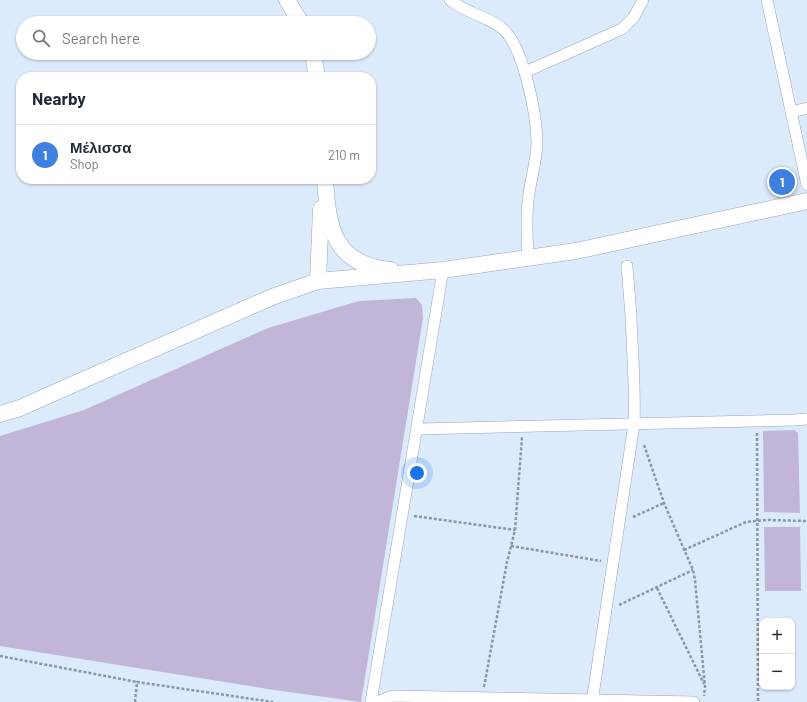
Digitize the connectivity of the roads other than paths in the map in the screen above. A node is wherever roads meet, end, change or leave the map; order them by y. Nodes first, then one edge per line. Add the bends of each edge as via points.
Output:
1 (287, 0) edge
2 (450, 0) edge
3 (643, 0) edge
4 (767, 0) edge
5 (297, 16) edge
6 (314, 60) edge
7 (316, 72) edge
8 (525, 72) junction
9 (807, 108) edge
10 (791, 112) junction
11 (322, 184) edge
12 (325, 184) edge
13 (807, 185) edge
14 (807, 201) edge
15 (528, 258) junction
16 (627, 266) dead end
17 (443, 270) junction
18 (417, 272) junction
19 (318, 281) junction
20 (0, 414) edge
21 (807, 419) edge
22 (634, 424) junction
23 (418, 429) junction
24 (592, 701) edge
25 (371, 702) edge
26 (377, 702) edge
27 (694, 702) edge

1 - 5 street
2 - 8 street via 503,29 516,47
3 - 8 street via 634,17 622,29
4 - 10 street
6 - 7 street
8 - 15 street via 537,141 528,202
9 - 10 street
10 - 13 street
11 - 19 street
12 - 18 street via 329,222 341,248 352,257 382,269
14 - 15 street via 622,242
15 - 17 street
16 - 22 street
17 - 18 street
17 - 23 street
18 - 19 street
19 - 20 street via 272,297 20,408
21 - 22 street
22 - 23 street
22 - 24 street
23 - 25 street
24 - 26 street via 392,696
24 - 27 street

